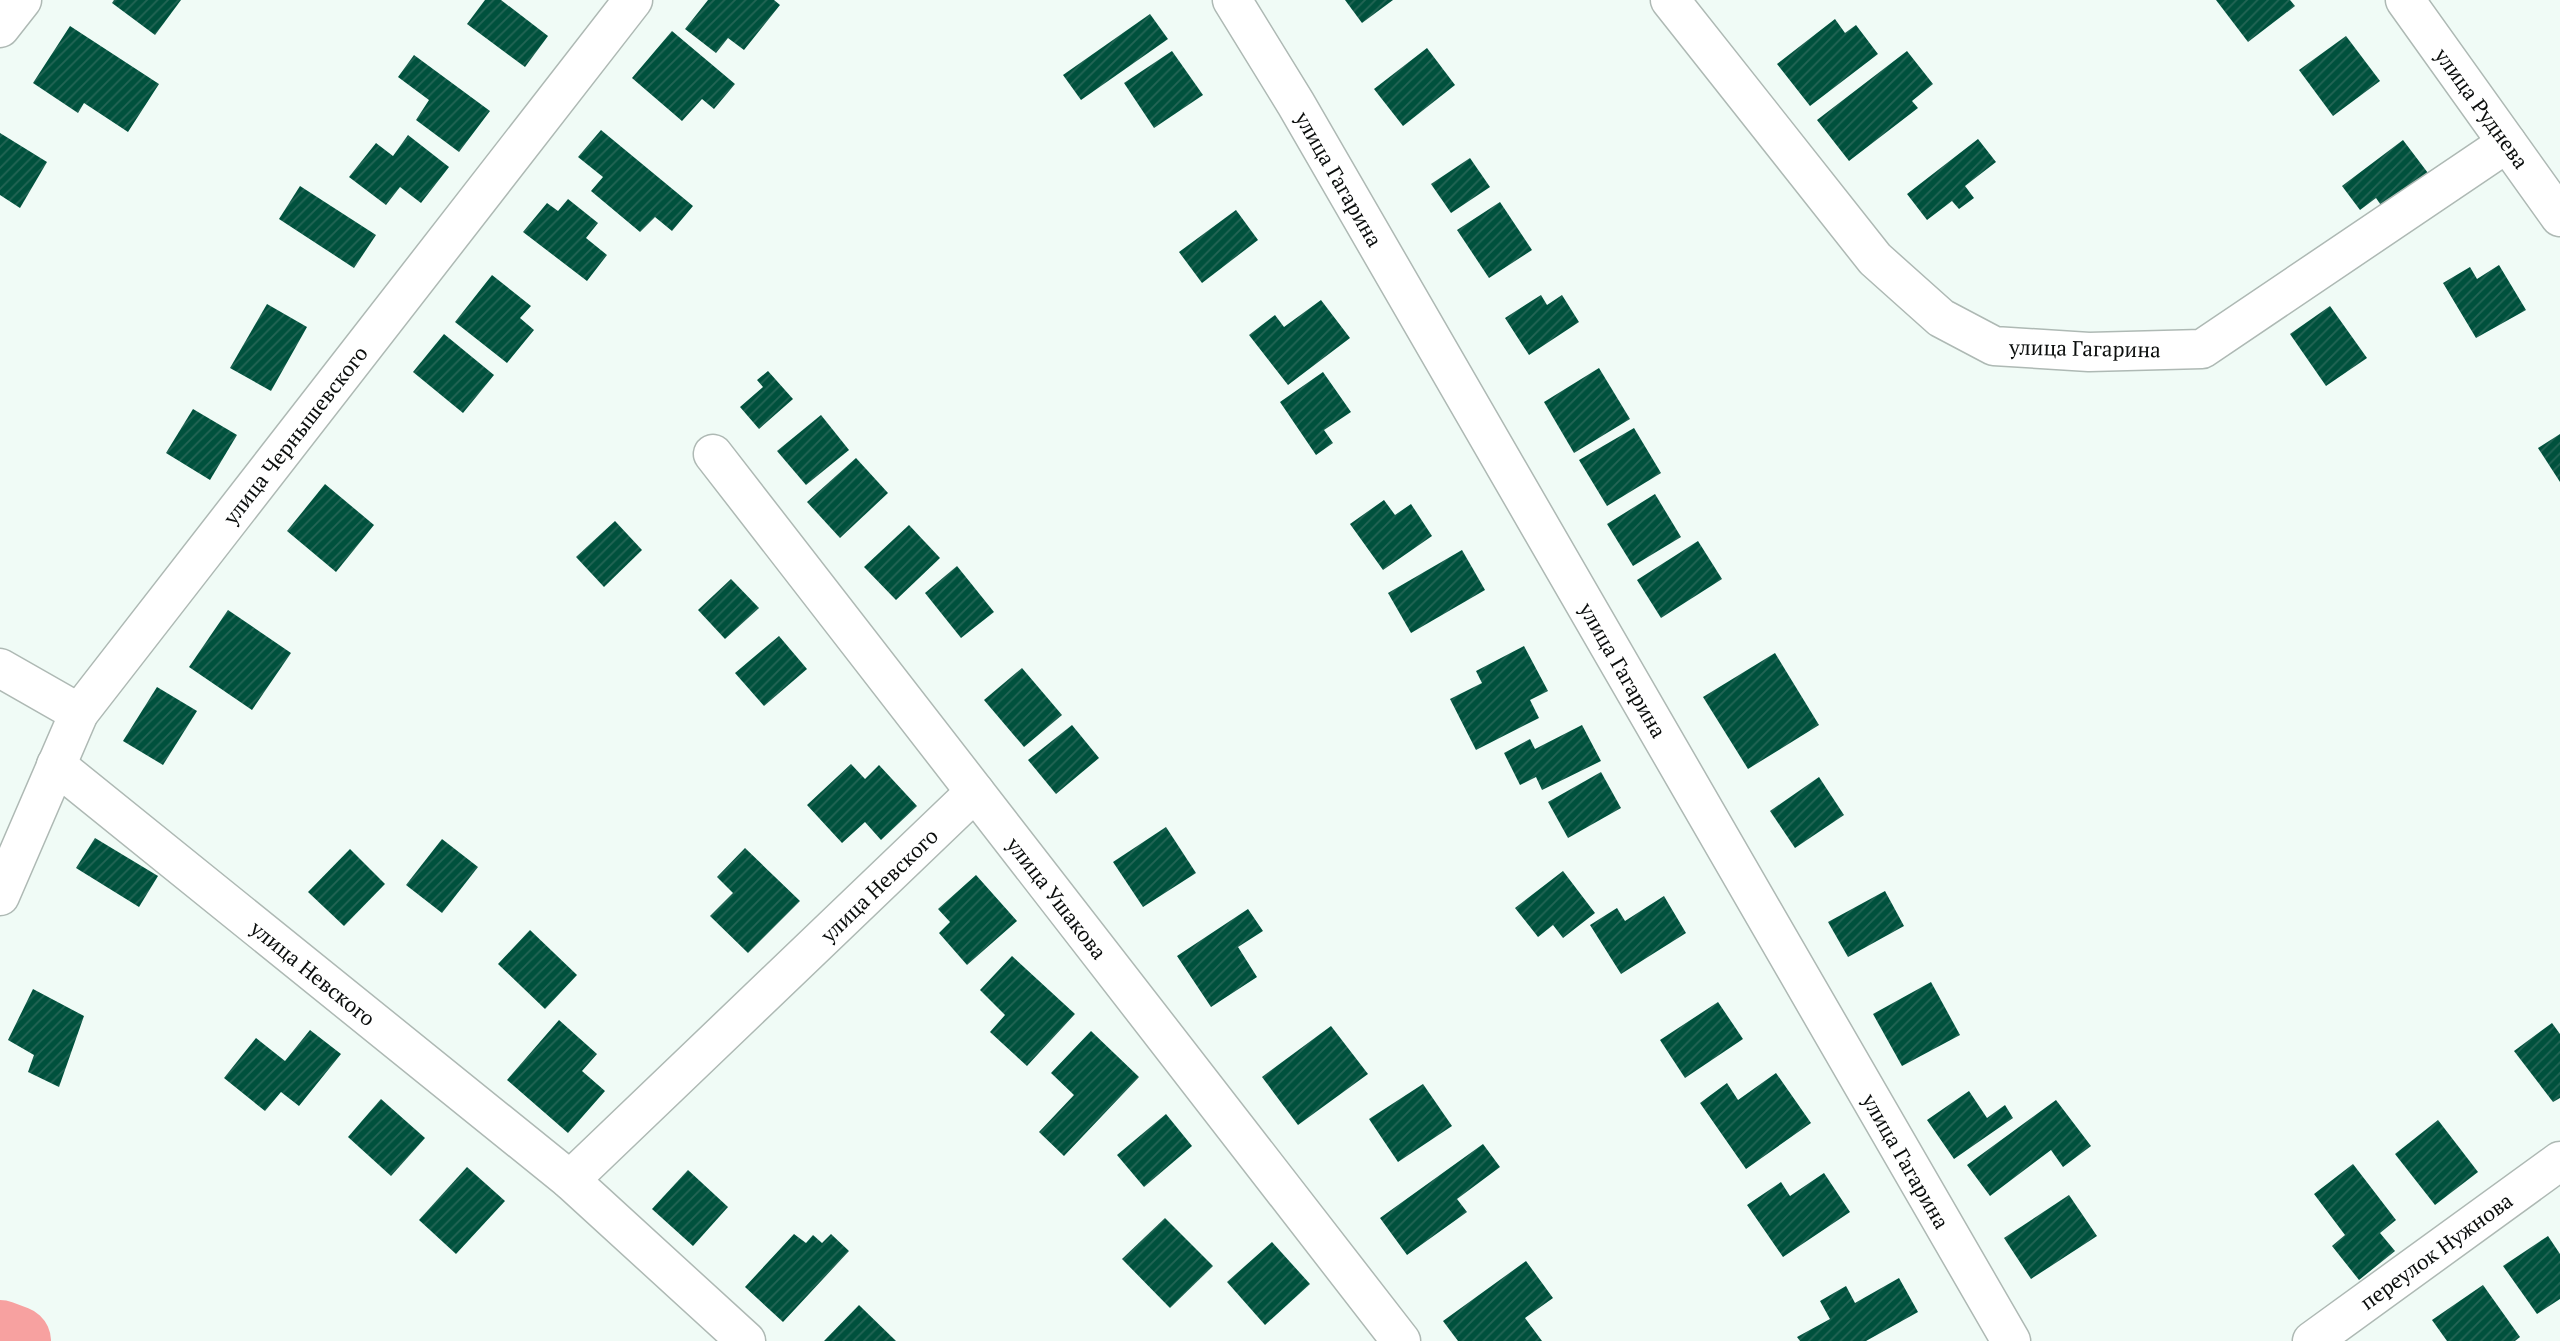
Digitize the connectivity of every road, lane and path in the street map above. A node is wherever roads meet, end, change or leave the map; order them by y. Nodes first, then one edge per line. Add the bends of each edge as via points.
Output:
1 (22, 0) edge
2 (633, 0) edge
3 (1232, 0) edge
4 (1670, 0) edge
5 (2405, 0) edge
6 (0, 28) edge
7 (2507, 143) junction
8 (2560, 217) edge
9 (713, 454) dead end
10 (0, 668) edge
11 (79, 713) junction
12 (57, 765) junction
13 (975, 792) junction
14 (0, 896) edge
15 (2560, 1161) edge
16 (570, 1180) junction
17 (746, 1341) edge
18 (1401, 1341) edge
19 (2011, 1341) edge
20 (2312, 1341) edge

1 - 6 street
2 - 11 street, улица Чернышевского
3 - 19 street, улица Гагарина
4 - 7 street, улица Гагарина via 1875,259 1941,318 1994,346 2089,352 2202,349
5 - 7 street, улица Руднева
7 - 8 street, улица Руднева
9 - 13 street, улица Ушакова
10 - 11 street
11 - 12 street, улица Чернышевского
12 - 14 street, улица Чернышевского
12 - 16 street, улица Невского
13 - 16 street, улица Невского
13 - 18 street, улица Ушакова
15 - 20 street, переулок Нужнова
16 - 17 street, улица Невского

